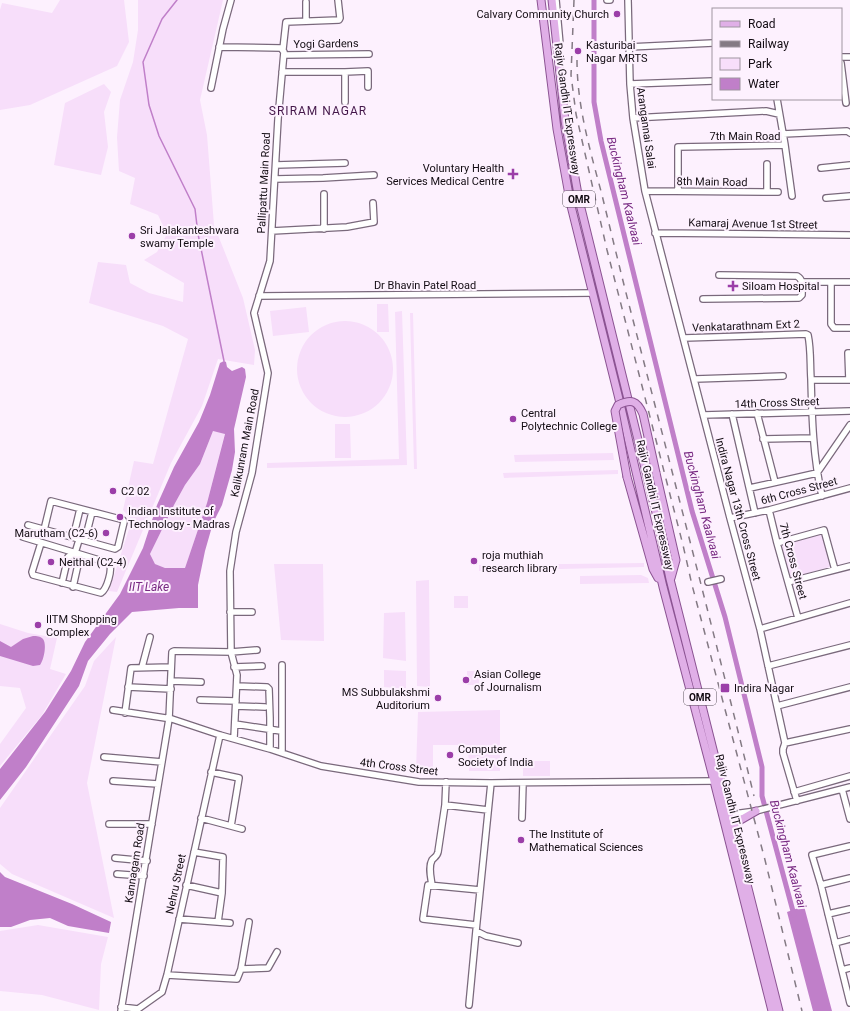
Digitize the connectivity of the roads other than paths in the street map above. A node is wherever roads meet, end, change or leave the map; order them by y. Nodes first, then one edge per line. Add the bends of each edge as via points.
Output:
1 (231, 0) edge
2 (338, 0) edge
3 (541, 0) edge
4 (548, 0) edge
5 (552, 0) edge
6 (556, 0) edge
7 (607, 0) edge
8 (610, 0) edge
9 (628, 0) edge
10 (306, 2) dead end
11 (306, 22) junction
12 (712, 43) edge
13 (219, 47) junction
14 (629, 47) junction
15 (282, 51) junction
16 (369, 54) dead end
17 (282, 72) junction
18 (345, 72) junction
19 (560, 76) junction
20 (842, 78) edge
21 (712, 81) edge
22 (630, 84) junction
23 (368, 87) dead end
24 (211, 88) dead end
25 (843, 92) edge
26 (777, 100) edge
27 (345, 102) dead end
28 (846, 103) dead end
29 (779, 114) junction
30 (633, 118) junction
31 (849, 132) edge
32 (783, 134) junction
33 (785, 145) junction
34 (345, 163) dead end
35 (767, 164) dead end
36 (276, 165) junction
37 (850, 165) edge
38 (821, 168) dead end
39 (374, 175) dead end
40 (275, 179) junction
41 (645, 191) junction
42 (678, 191) junction
43 (767, 192) junction
44 (778, 192) dead end
45 (324, 194) dead end
46 (792, 196) dead end
47 (850, 196) edge
48 (826, 198) dead end
49 (373, 203) dead end
50 (324, 229) junction
51 (272, 231) junction
52 (655, 233) junction
53 (850, 235) edge
54 (719, 275) dead end
55 (802, 282) junction
56 (831, 282) junction
57 (850, 282) edge
58 (592, 293) junction
59 (259, 296) junction
60 (703, 299) dead end
61 (850, 328) edge
62 (684, 338) junction
63 (850, 353) edge
64 (783, 376) dead end
65 (694, 379) junction
66 (810, 380) junction
67 (849, 380) edge
68 (850, 411) edge
69 (813, 412) junction
70 (757, 413) junction
71 (732, 414) junction
72 (704, 415) junction
73 (850, 425) edge
74 (813, 438) junction
75 (762, 439) junction
76 (817, 473) junction
77 (775, 482) junction
78 (750, 488) junction
79 (850, 488) edge
80 (822, 496) junction
81 (80, 509) junction
82 (769, 510) junction
83 (92, 512) junction
84 (756, 513) junction
85 (730, 518) junction
86 (28, 525) dead end
87 (44, 530) junction
88 (23, 537) dead end
89 (79, 540) junction
90 (41, 543) junction
91 (777, 543) junction
92 (75, 553) junction
93 (850, 566) edge
94 (835, 570) junction
95 (670, 579) junction
96 (722, 579) dead end
97 (708, 582) dead end
98 (788, 582) junction
99 (62, 583) junction
100 (73, 587) junction
101 (663, 587) junction
102 (850, 603) edge
103 (230, 612) junction
104 (252, 612) dead end
105 (798, 618) junction
106 (760, 629) junction
107 (150, 637) dead end
108 (850, 645) edge
109 (257, 650) dead end
110 (231, 652) junction
111 (282, 665) dead end
112 (234, 666) junction
113 (262, 666) dead end
114 (768, 666) junction
115 (142, 667) junction
116 (171, 667) junction
117 (171, 681) junction
118 (201, 682) dead end
119 (237, 686) junction
120 (128, 687) junction
121 (850, 687) edge
122 (171, 689) junction
123 (200, 700) dead end
124 (236, 704) junction
125 (777, 706) junction
126 (265, 707) dead end
127 (113, 710) dead end
128 (125, 713) junction
129 (169, 719) junction
130 (235, 724) junction
131 (270, 729) junction
132 (850, 729) edge
133 (281, 731) junction
134 (220, 735) junction
135 (234, 738) junction
136 (785, 744) junction
137 (270, 749) junction
138 (282, 753) junction
139 (104, 757) dead end
140 (162, 762) junction
141 (211, 772) junction
142 (850, 776) edge
143 (113, 781) dead end
144 (714, 781) junction
145 (446, 782) junction
146 (523, 783) junction
147 (158, 784) junction
148 (491, 784) junction
149 (850, 787) edge
150 (842, 789) junction
151 (794, 792) junction
152 (797, 801) junction
153 (445, 805) junction
154 (488, 810) junction
155 (756, 811) junction
156 (727, 815) junction
157 (201, 818) junction
158 (522, 818) dead end
159 (850, 819) edge
160 (109, 824) dead end
161 (152, 824) junction
162 (231, 826) junction
163 (242, 829) dead end
164 (734, 829) junction
165 (850, 846) edge
166 (194, 852) junction
167 (115, 858) dead end
168 (146, 861) junction
169 (117, 874) dead end
170 (144, 876) junction
171 (850, 878) edge
172 (186, 885) junction
173 (432, 885) junction
174 (821, 885) junction
175 (480, 890) junction
176 (222, 892) junction
177 (850, 909) edge
178 (828, 914) junction
179 (179, 919) junction
180 (218, 922) junction
181 (249, 922) dead end
182 (230, 923) dead end
183 (476, 928) junction
184 (850, 939) edge
185 (518, 943) dead end
186 (835, 943) junction
187 (278, 952) dead end
188 (850, 968) edge
189 (240, 969) junction
190 (842, 970) junction
191 (167, 975) junction
192 (850, 1000) edge
193 (468, 1004) dead end
194 (121, 1009) edge
195 (138, 1010) edge
196 (772, 1011) edge
197 (779, 1011) edge

1 - 13 street
2 - 11 street via 339,20
3 - 58 main road, Rajiv Gandhi IT Expressway / OMR via 557,129 571,206
4 - 19 main road via 556,66
5 - 19 main road, Rajiv Gandhi IT Expressway / OMR
6 - 19 street via 562,71
7 - 8 street
9 - 14 street, Arangannai Salai
10 - 11 street
11 - 15 street, Pallipattu Main Road via 286,23
12 - 14 street
13 - 15 street, Yogi Gardens
13 - 24 street
14 - 22 street, Arangannai Salai
15 - 16 street, Yogi Gardens
15 - 17 street, Pallipattu Main Road
17 - 18 street
17 - 36 street, Pallipattu Main Road
18 - 23 street via 368,71
18 - 27 street
19 - 95 main road, Rajiv Gandhi IT Expressway / OMR via 579,200
20 - 25 street
21 - 22 street
22 - 30 street, Arangannai Salai
25 - 28 street
26 - 29 street
29 - 30 street via 766,111
29 - 32 street
30 - 41 street, Arangannai Salai
31 - 32 street
32 - 33 street
33 - 42 street, 7th Main Road via 678,147
33 - 46 street, 7th Main Road
34 - 36 street
35 - 43 street
36 - 40 street, Pallipattu Main Road
37 - 38 street
39 - 40 street
40 - 51 street, Pallipattu Main Road
41 - 42 street, 8th Main Road
41 - 52 street, Arangannai Salai
42 - 43 street, 8th Main Road
43 - 44 street, 8th Main Road
45 - 50 street
47 - 48 street
49 - 50 street via 374,222
50 - 51 street
51 - 59 street, Pallipattu Main Road via 270,261
52 - 53 street, Kamaraj Avenue 1st Street
52 - 62 street, Indira Nagar 13th Cross Street
54 - 55 street via 797,276
55 - 56 street
55 - 60 street via 802,295 799,298
56 - 57 street
56 - 61 street via 831,324 834,328
58 - 59 street, Dr Bhavin Patel Road
58 - 101 main road, Rajiv Gandhi IT Expressway / OMR
59 - 103 street, Kalikunram Main Road via 254,313 268,373 252,473 236,532 230,571
62 - 65 street, Indira Nagar 13th Cross Street
62 - 66 street, Venkatarathnam Ext 2 via 806,334
63 - 67 street
64 - 65 street
65 - 72 street, Indira Nagar 13th Cross Street
66 - 67 street
66 - 69 street
68 - 69 street, 14th Cross Street
69 - 70 street, 14th Cross Street
69 - 74 street
70 - 71 street, 14th Cross Street
70 - 75 street
71 - 72 street, 14th Cross Street
71 - 78 street
72 - 85 street, Indira Nagar 13th Cross Street
73 - 76 street
74 - 75 street
74 - 76 street
75 - 77 street
76 - 77 street
76 - 80 street
77 - 78 street
78 - 84 street
79 - 80 street, 6th Cross Street
80 - 82 street, 6th Cross Street
81 - 83 street
81 - 87 street via 51,501
81 - 89 street via 74,534
82 - 84 street, 6th Cross Street
82 - 91 street, 7th Cross Street
83 - 89 street via 86,536
83 - 89 street via 123,520 118,547 116,549
84 - 85 street, 6th Cross Street
85 - 106 street, Indira Nagar 13th Cross Street
86 - 87 street
87 - 89 street
88 - 90 street
89 - 92 street
90 - 92 street
90 - 99 street via 32,574
91 - 94 street via 824,530
91 - 98 street, 7th Cross Street
92 - 99 street via 68,557
92 - 100 street via 79,560
92 - 100 street via 109,563 111,568 103,592
93 - 94 street
94 - 98 street
95 - 101 main road, bridge via 676,560 643,414 640,406 633,401 626,401 618,405 615,411 627,477 653,569
95 - 156 main road, Rajiv Gandhi IT Expressway / OMR
96 - 97 street
98 - 105 street, 7th Cross Street
99 - 100 street
101 - 144 main road, Rajiv Gandhi IT Expressway / OMR
102 - 105 street
103 - 104 street
103 - 110 street, Kalikunram Main Road
105 - 106 street
106 - 114 street, Indira Nagar 13th Cross Street
107 - 115 street
108 - 114 street
109 - 110 street
110 - 112 street, Kalikunram Main Road
110 - 116 street via 172,652
111 - 133 street
112 - 113 street
112 - 119 street, Kalikunram Main Road
114 - 125 street, Indira Nagar 13th Cross Street
115 - 116 street
115 - 120 street via 131,668
116 - 117 street, Kannagam Road
117 - 118 street
117 - 122 street, Kannagam Road
119 - 124 street, Kalikunram Main Road
119 - 131 street via 267,687
120 - 122 street
120 - 128 street
121 - 125 street
122 - 129 street, Kannagam Road
123 - 124 street
124 - 126 street
124 - 130 street, Kalikunram Main Road
125 - 136 street, Indira Nagar 13th Cross Street
127 - 128 street, 4th Cross Street
128 - 129 street, 4th Cross Street
129 - 134 street, 4th Cross Street
129 - 140 street, Kannagam Road
130 - 131 street
130 - 135 street, Kalikunram Main Road
131 - 133 street
131 - 137 street
132 - 136 street
133 - 138 street
134 - 135 street, 4th Cross Street
134 - 141 street, Nehru Street
135 - 137 street, 4th Cross Street
136 - 151 street, Indira Nagar 13th Cross Street via 783,753
137 - 138 street, 4th Cross Street
138 - 145 street, 4th Cross Street via 321,766 411,781
139 - 140 street
140 - 147 street, Kannagam Road
141 - 157 street, Nehru Street
141 - 162 street via 239,778
142 - 151 street
143 - 147 street
144 - 146 street, 4th Cross Street
144 - 156 main road, Rajiv Gandhi IT Expressway / OMR
145 - 148 street, 4th Cross Street
145 - 153 street
146 - 148 street, 4th Cross Street
146 - 158 street
147 - 161 street, Kannagam Road
148 - 154 street
149 - 150 street
150 - 152 street
150 - 159 street
151 - 152 street, Indira Nagar 13th Cross Street
152 - 155 street
153 - 154 street
153 - 173 street via 438,852 430,867
154 - 175 street
155 - 156 street
155 - 164 main road via 736,822
156 - 164 main road, Rajiv Gandhi IT Expressway / OMR
156 - 196 main road, Rajiv Gandhi IT Expressway / OMR
157 - 162 street
157 - 166 street, Nehru Street
160 - 161 street
161 - 168 street, Kannagam Road
162 - 163 street
164 - 197 main road, Rajiv Gandhi IT Expressway / OMR
165 - 174 street via 812,855
166 - 172 street, Nehru Street
166 - 176 street via 223,858
167 - 168 street
168 - 170 street, Kannagam Road
169 - 170 street
170 - 194 street, Kannagam Road
171 - 174 street
172 - 176 street
172 - 179 street, Nehru Street
173 - 175 street
173 - 183 street via 428,884 424,919
174 - 178 street
175 - 183 street
176 - 180 street
177 - 178 street
178 - 186 street
179 - 180 street
179 - 191 street, Nehru Street
180 - 182 street
181 - 189 street
183 - 185 street via 486,936
183 - 193 street
184 - 186 street
186 - 190 street
187 - 189 street via 268,968
188 - 190 street
189 - 191 street via 237,979
190 - 192 street
191 - 195 street, Nehru Street via 162,992
194 - 195 street, Nehru Street

